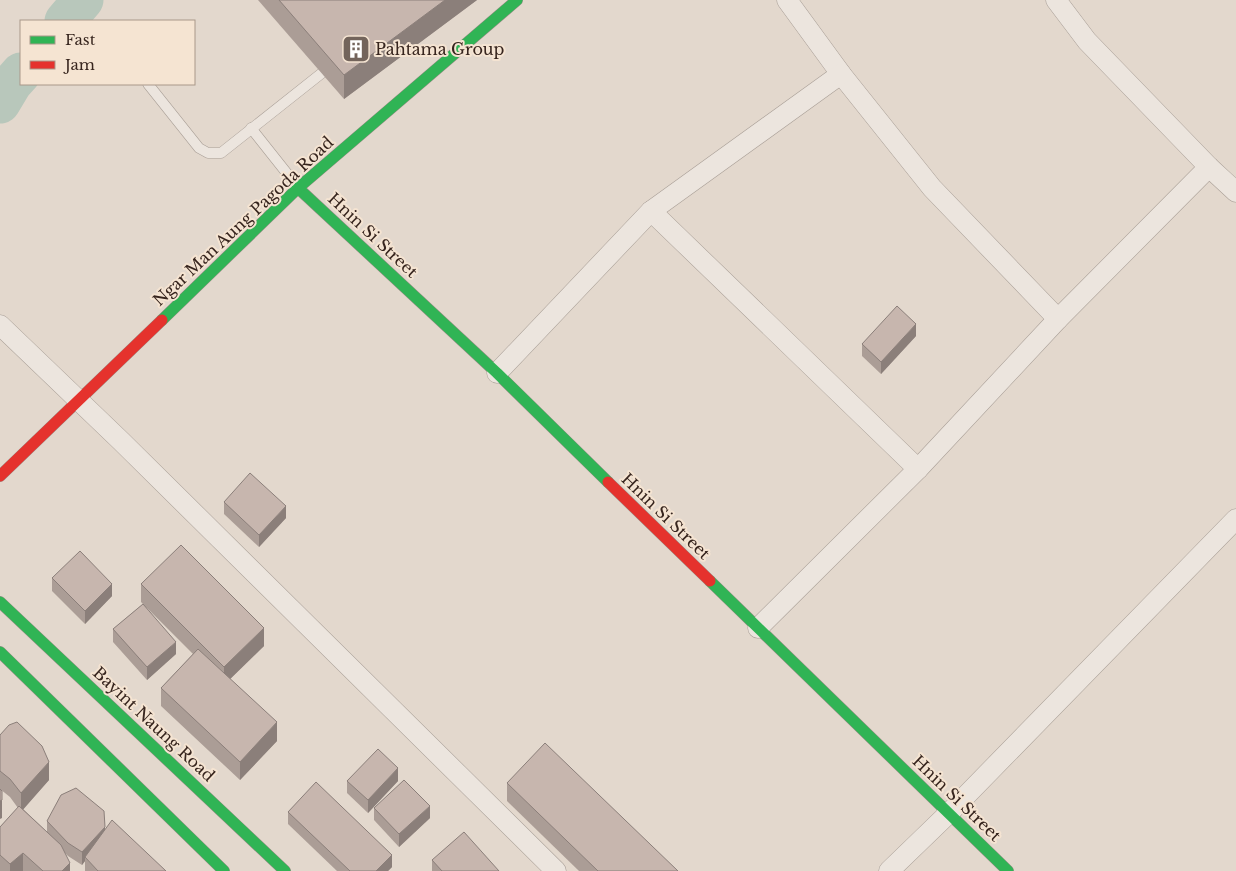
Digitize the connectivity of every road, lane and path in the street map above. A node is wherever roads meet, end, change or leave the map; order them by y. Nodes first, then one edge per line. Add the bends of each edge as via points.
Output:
1 (517, 0) edge
2 (788, 0) edge
3 (1056, 0) edge
4 (336, 61) edge
5 (841, 74) junction
6 (149, 85) edge
7 (251, 128) junction
8 (1209, 167) junction
9 (298, 188) junction
10 (1236, 192) edge
11 (651, 211) junction
12 (1058, 319) junction
13 (0, 324) edge
14 (497, 372) junction
15 (79, 401) junction
16 (918, 469) junction
17 (0, 476) edge
18 (1236, 519) edge
19 (0, 602) edge
20 (758, 628) junction
21 (0, 652) edge
22 (949, 813) junction
23 (224, 871) edge
24 (285, 871) edge
25 (556, 871) edge
26 (888, 871) edge
27 (1008, 871) edge

1 - 9 street, Ngar Man Aung Pagoda Road
2 - 5 street
3 - 8 street via 1086,41
4 - 7 lane
5 - 11 street
5 - 12 street via 932,188
6 - 7 lane via 200,148 208,153 221,152
7 - 9 lane
8 - 10 street
8 - 12 street
9 - 14 street, Hnin Si Street
9 - 15 street, Ngar Man Aung Pagoda Road
11 - 14 street
11 - 16 street
12 - 16 street
13 - 15 street
14 - 20 street, Hnin Si Street
15 - 17 street, Ngar Man Aung Pagoda Road
15 - 25 street
16 - 20 street
18 - 22 street
19 - 24 street, Bayint Naung Road
20 - 22 street, Hnin Si Street
21 - 23 street
22 - 26 street
22 - 27 street, Hnin Si Street

